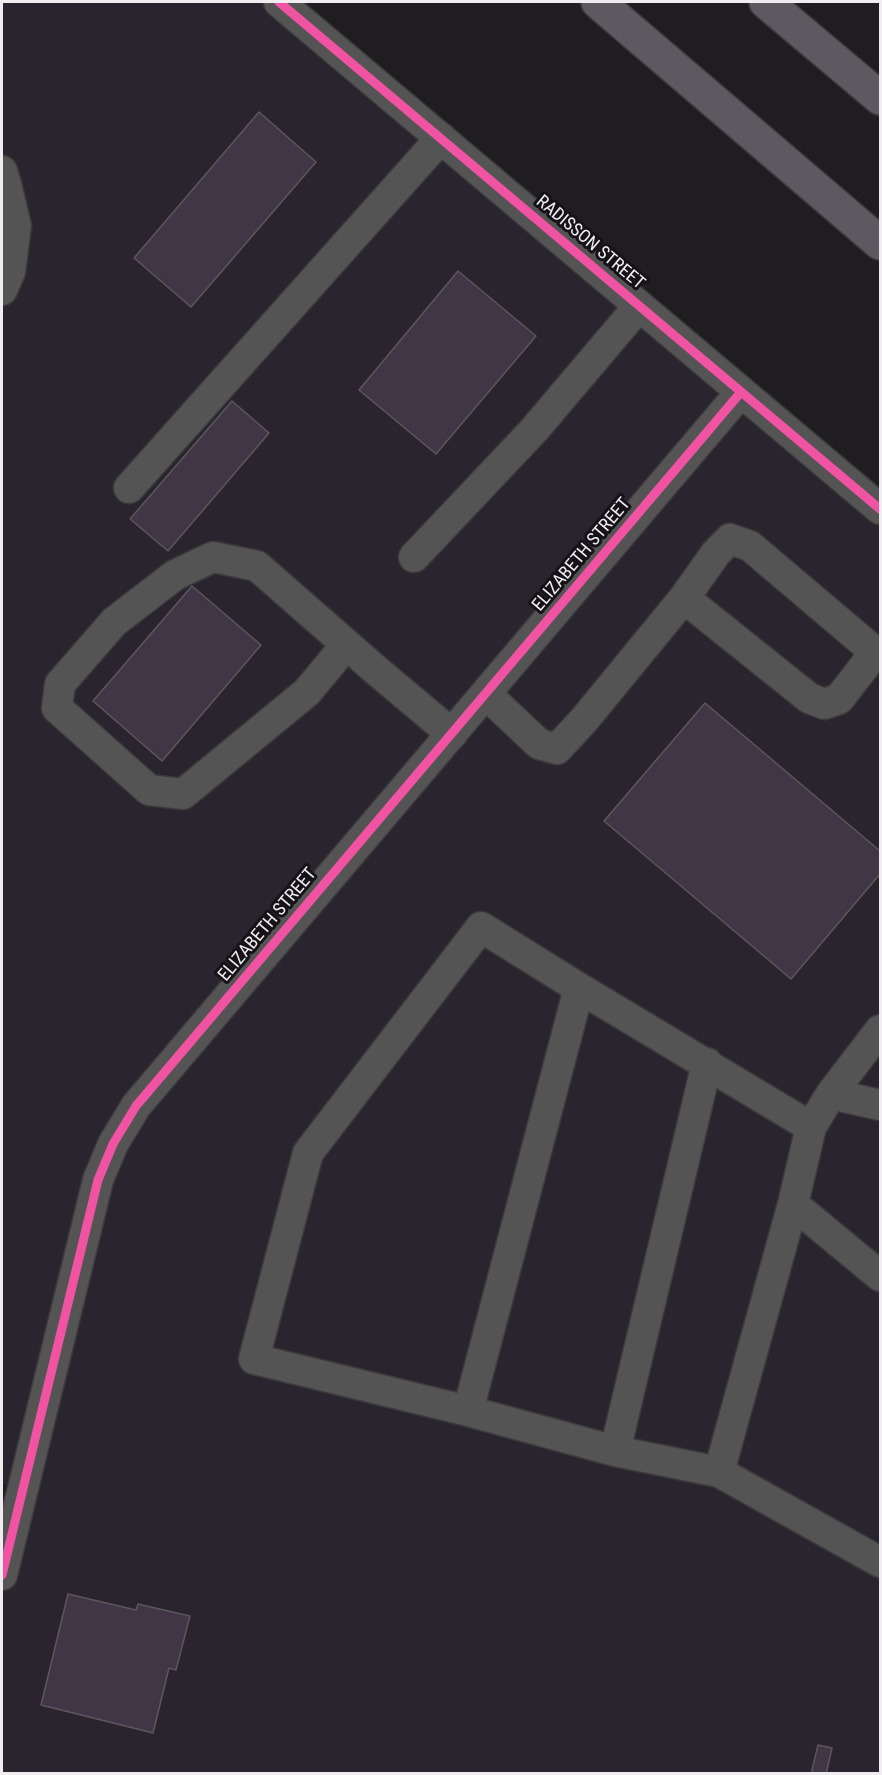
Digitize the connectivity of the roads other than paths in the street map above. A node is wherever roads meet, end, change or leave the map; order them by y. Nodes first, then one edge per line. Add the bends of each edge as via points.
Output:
1 (279, 2) edge
2 (598, 2) edge
3 (766, 2) edge
4 (880, 98) edge
5 (441, 138) junction
6 (2, 171) edge
7 (880, 243) edge
8 (2, 290) edge
9 (639, 306) junction
10 (741, 392) junction
11 (129, 488) dead end
12 (880, 509) edge
13 (414, 557) dead end
14 (684, 598) junction
15 (346, 645) junction
16 (486, 694) junction
17 (452, 734) junction
18 (579, 988) junction
19 (880, 1030) edge
20 (707, 1063) junction
21 (831, 1094) junction
22 (880, 1105) edge
23 (811, 1127) junction
24 (793, 1204) junction
25 (880, 1276) edge
26 (468, 1411) junction
27 (615, 1451) junction
28 (719, 1472) junction
29 (12, 1487) edge
30 (880, 1562) edge
31 (2, 1575) edge

1 - 5 street, RADISSON STREET
2 - 7 highway
3 - 4 highway
5 - 9 street, RADISSON STREET
5 - 11 street
6 - 8 street via 16,226 10,272
9 - 10 street, RADISSON STREET
9 - 13 street via 534,430
10 - 12 street, RADISSON STREET
10 - 16 street, ELIZABETH STREET
14 - 14 street via 730,539 750,546 868,646 870,659 839,699 824,704 809,698
14 - 16 street via 557,749 539,744
15 - 15 street via 257,566 213,557 175,575 114,622 60,684 57,708 148,790 183,794 307,692
15 - 17 street
16 - 17 street, ELIZABETH STREET
17 - 29 street, ELIZABETH STREET via 136,1106 113,1144 98,1180
18 - 20 street
18 - 26 street
18 - 26 street via 481,927 308,1153 254,1359
19 - 21 street
20 - 23 street
20 - 27 street
21 - 22 street
21 - 23 street
23 - 24 street
24 - 25 street
24 - 28 street
26 - 27 street
27 - 28 street
28 - 30 street
29 - 31 street, ELIZABETH STREET

